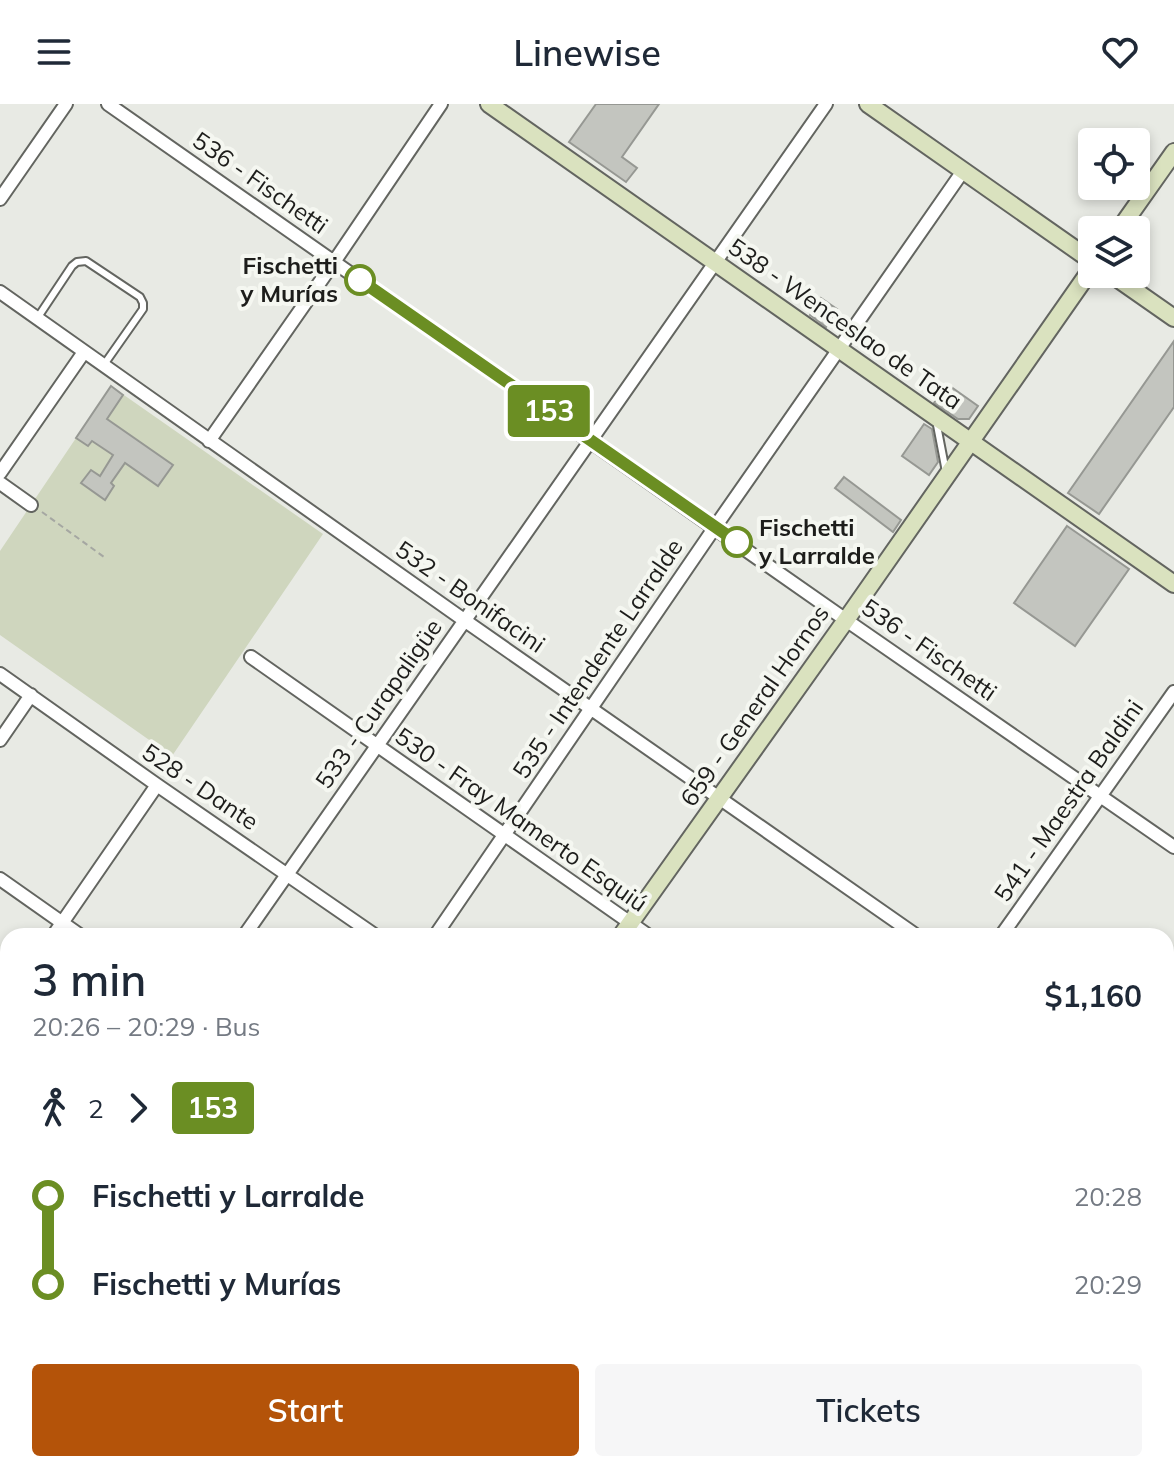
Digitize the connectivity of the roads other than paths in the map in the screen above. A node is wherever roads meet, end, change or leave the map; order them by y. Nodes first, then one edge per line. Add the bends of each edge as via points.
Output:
1 (66, 104) edge
2 (108, 104) edge
3 (441, 104) edge
4 (489, 104) edge
5 (826, 104) edge
6 (868, 104) edge
7 (1174, 152) edge
8 (963, 171) junction
9 (0, 199) edge
10 (1129, 216) edge
11 (1078, 251) edge
12 (334, 262) junction
13 (716, 263) junction
14 (1078, 288) edge
15 (1131, 288) edge
16 (0, 292) edge
17 (1174, 318) edge
18 (37, 319) junction
19 (839, 350) junction
20 (84, 352) junction
21 (103, 366) junction
22 (935, 417) junction
23 (591, 440) junction
24 (209, 441) junction
25 (970, 442) junction
26 (0, 473) edge
27 (947, 476) junction
28 (0, 483) edge
29 (31, 505) road end
30 (715, 527) junction
31 (1174, 584) edge
32 (464, 620) junction
33 (846, 620) junction
34 (251, 657) dead end
35 (0, 674) edge
36 (1174, 692) edge
37 (31, 695) junction
38 (591, 708) junction
39 (0, 740) edge
40 (376, 745) junction
41 (157, 785) junction
42 (1101, 795) junction
43 (720, 797) junction
44 (504, 834) junction
45 (1174, 847) edge
46 (288, 874) junction
47 (0, 879) edge
48 (62, 923) junction
49 (59, 928) edge
50 (69, 928) edge
51 (250, 928) edge
52 (365, 928) edge
53 (440, 928) edge
54 (623, 928) edge
55 (627, 928) edge
56 (906, 928) edge
57 (1007, 928) edge

1 - 9 street
2 - 12 street, 536 - Fischetti
3 - 12 street
4 - 13 street, 538 - Wenceslao de Tata
5 - 13 street, 533 - Curapaligüe
6 - 8 street
7 - 10 street
8 - 11 street
8 - 19 street, 535 - Intendente Larralde
12 - 23 street, 536 - Fischetti
12 - 24 street
13 - 19 street, 538 - Wenceslao de Tata
13 - 23 street, 533 - Curapaligüe
14 - 25 street, 659 - General Hornos
15 - 17 street
16 - 18 street, 532 - Bonifacini
18 - 20 street, 532 - Bonifacini
18 - 21 lane via 72,266 82,260 140,297 143,309
19 - 22 street, 538 - Wenceslao de Tata
19 - 30 street, 535 - Intendente Larralde
20 - 21 street, 532 - Bonifacini
20 - 26 street
21 - 24 street, 532 - Bonifacini
22 - 25 street, 538 - Wenceslao de Tata
22 - 27 lane
23 - 30 street, 536 - Fischetti
23 - 32 street, 533 - Curapaligüe
24 - 32 street, 532 - Bonifacini
25 - 27 street, 659 - General Hornos
25 - 31 street, 538 - Wenceslao de Tata
27 - 33 street, 659 - General Hornos
28 - 29 street
30 - 33 street, 536 - Fischetti
30 - 38 street, 535 - Intendente Larralde
32 - 38 street, 532 - Bonifacini
32 - 40 street, 533 - Curapaligüe
33 - 42 street, 536 - Fischetti
33 - 43 street, 659 - General Hornos
34 - 40 street, 530 - Fray Mamerto Esquiú
35 - 37 street, 528 - Dante
36 - 42 street, 541 - Maestra Baldini
37 - 39 street
37 - 41 street, 528 - Dante
38 - 43 street, 532 - Bonifacini
38 - 44 street, 535 - Intendente Larralde
40 - 44 street, 530 - Fray Mamerto Esquiú
40 - 46 street, 533 - Curapaligüe
41 - 46 street, 528 - Dante
41 - 48 street
42 - 45 street, 536 - Fischetti
42 - 57 street, 541 - Maestra Baldini
43 - 55 street, 659 - General Hornos
43 - 56 street, 532 - Bonifacini
44 - 53 street, 535 - Intendente Larralde
44 - 54 street, 530 - Fray Mamerto Esquiú
46 - 51 street, 533 - Curapaligüe
46 - 52 street, 528 - Dante
47 - 48 street
48 - 49 street
48 - 50 street

